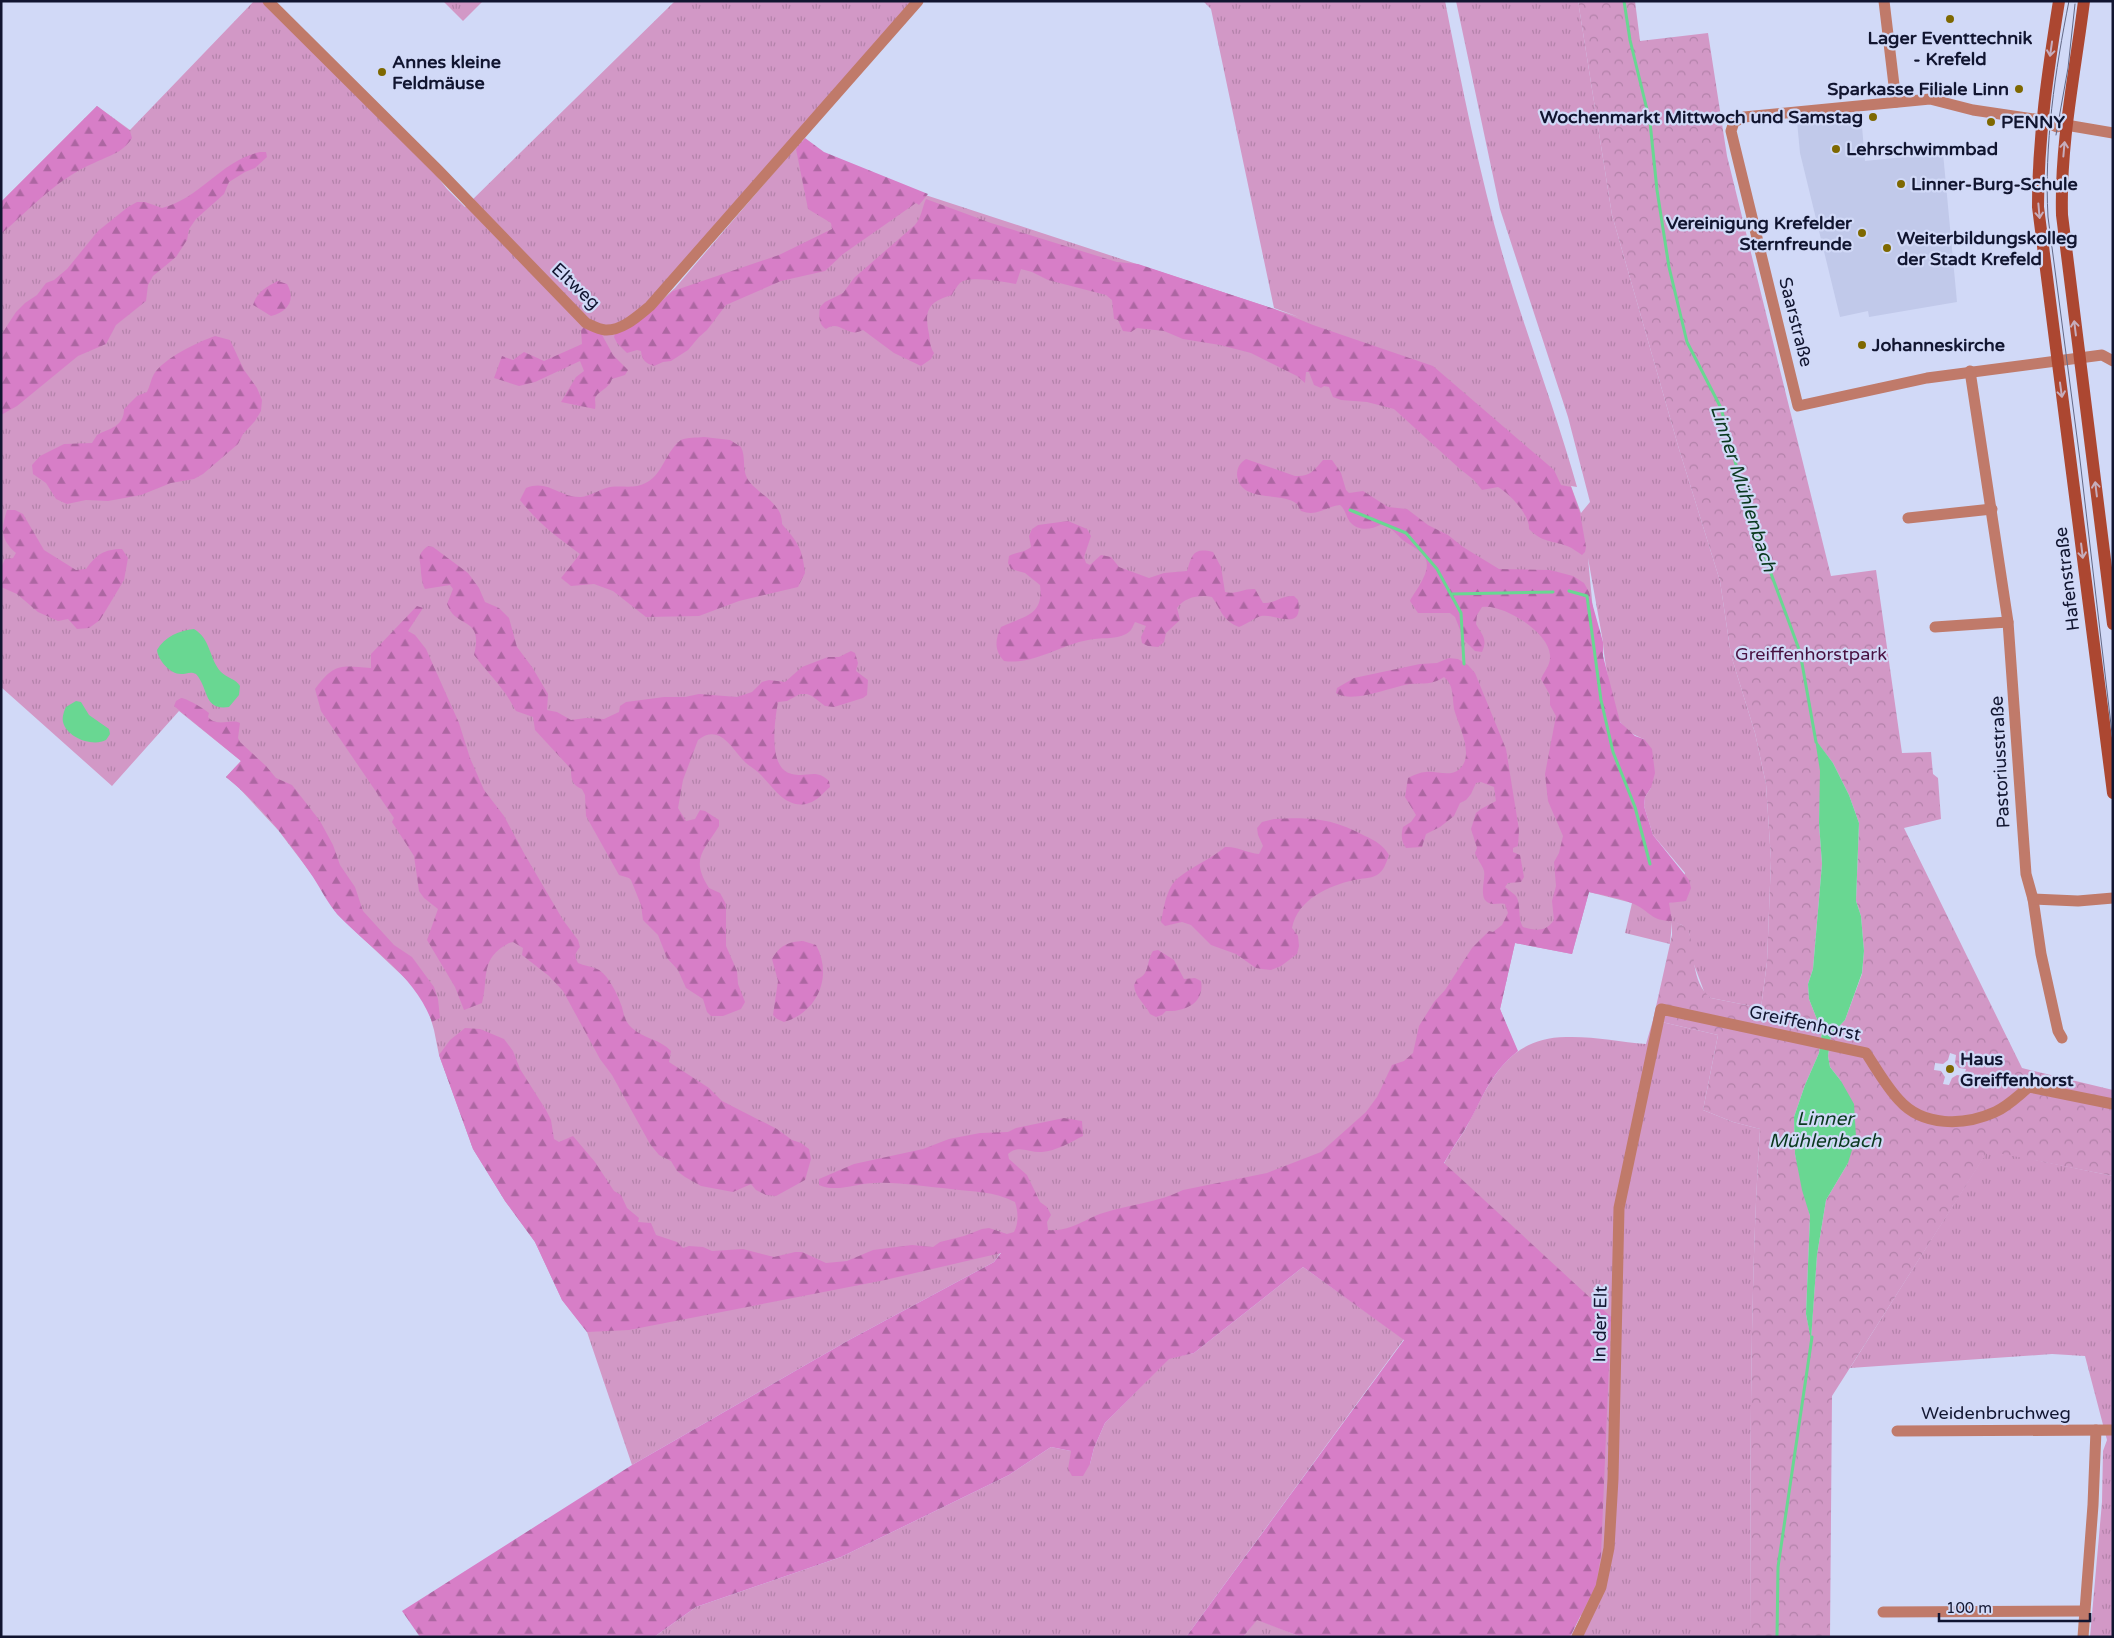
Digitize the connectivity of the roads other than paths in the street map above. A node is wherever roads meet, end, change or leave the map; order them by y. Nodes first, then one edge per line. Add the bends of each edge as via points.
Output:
1 (268, 1) edge
2 (918, 1) edge
3 (1884, 1) edge
4 (2059, 1) edge
5 (2084, 1) edge
6 (1896, 102) junction
7 (2041, 120) junction
8 (2066, 125) junction
9 (2113, 133) edge
10 (2079, 358) junction
11 (2112, 360) edge
12 (2057, 361) junction
13 (1970, 372) junction
14 (1992, 510) junction
15 (1908, 518) dead end
16 (2008, 622) junction
17 (2113, 624) edge
18 (1935, 627) dead end
19 (2113, 793) edge
20 (2113, 898) edge
21 (2033, 899) junction
22 (1661, 1009) joint
23 (2062, 1038) dead end
24 (2113, 1104) edge
25 (2096, 1430) junction
26 (2113, 1430) edge
27 (1897, 1431) dead end
28 (2084, 1611) junction
29 (1883, 1612) dead end
30 (1577, 1637) edge
31 (2083, 1637) edge

1 - 2 street, Eltweg via 586,323 603,330 630,321 650,306
3 - 6 street
4 -> 7 main road, Hafenstraße
5 - 8 main road
6 - 7 street via 1937,100 1973,110
6 - 13 street, Saarstraße via 1744,117 1734,122 1731,131 1798,406
7 - 8 street via 2051,118
7 -> 12 main road, Hafenstraße via 2038,207
8 - 9 street
10 -> 8 main road via 2062,215
10 - 11 street via 2102,356
10 - 12 street
17 -> 10 main road
12 - 13 street
12 -> 19 main road, Hafenstraße
13 - 14 street, Pastoriusstraße
14 - 15 street
14 - 16 street, Pastoriusstraße
16 - 18 street
16 - 21 street, Pastoriusstraße via 2023,844
20 - 21 street via 2078,901
21 - 23 street, Pastoriusstraße via 2041,954
22 - 24 street, Greiffenhorst via 1866,1053 1900,1101 1919,1115 1940,1122 1964,1122 1997,1112 2029,1087
22 - 30 street, In der Elt via 1619,1208 1614,1479 1609,1548 1601,1587
25 - 26 street, Weidenbruchweg
25 - 27 street, Weidenbruchweg
25 - 28 street, Weidenbruchweg
28 - 29 street
28 - 31 street, Weidenbruchweg

